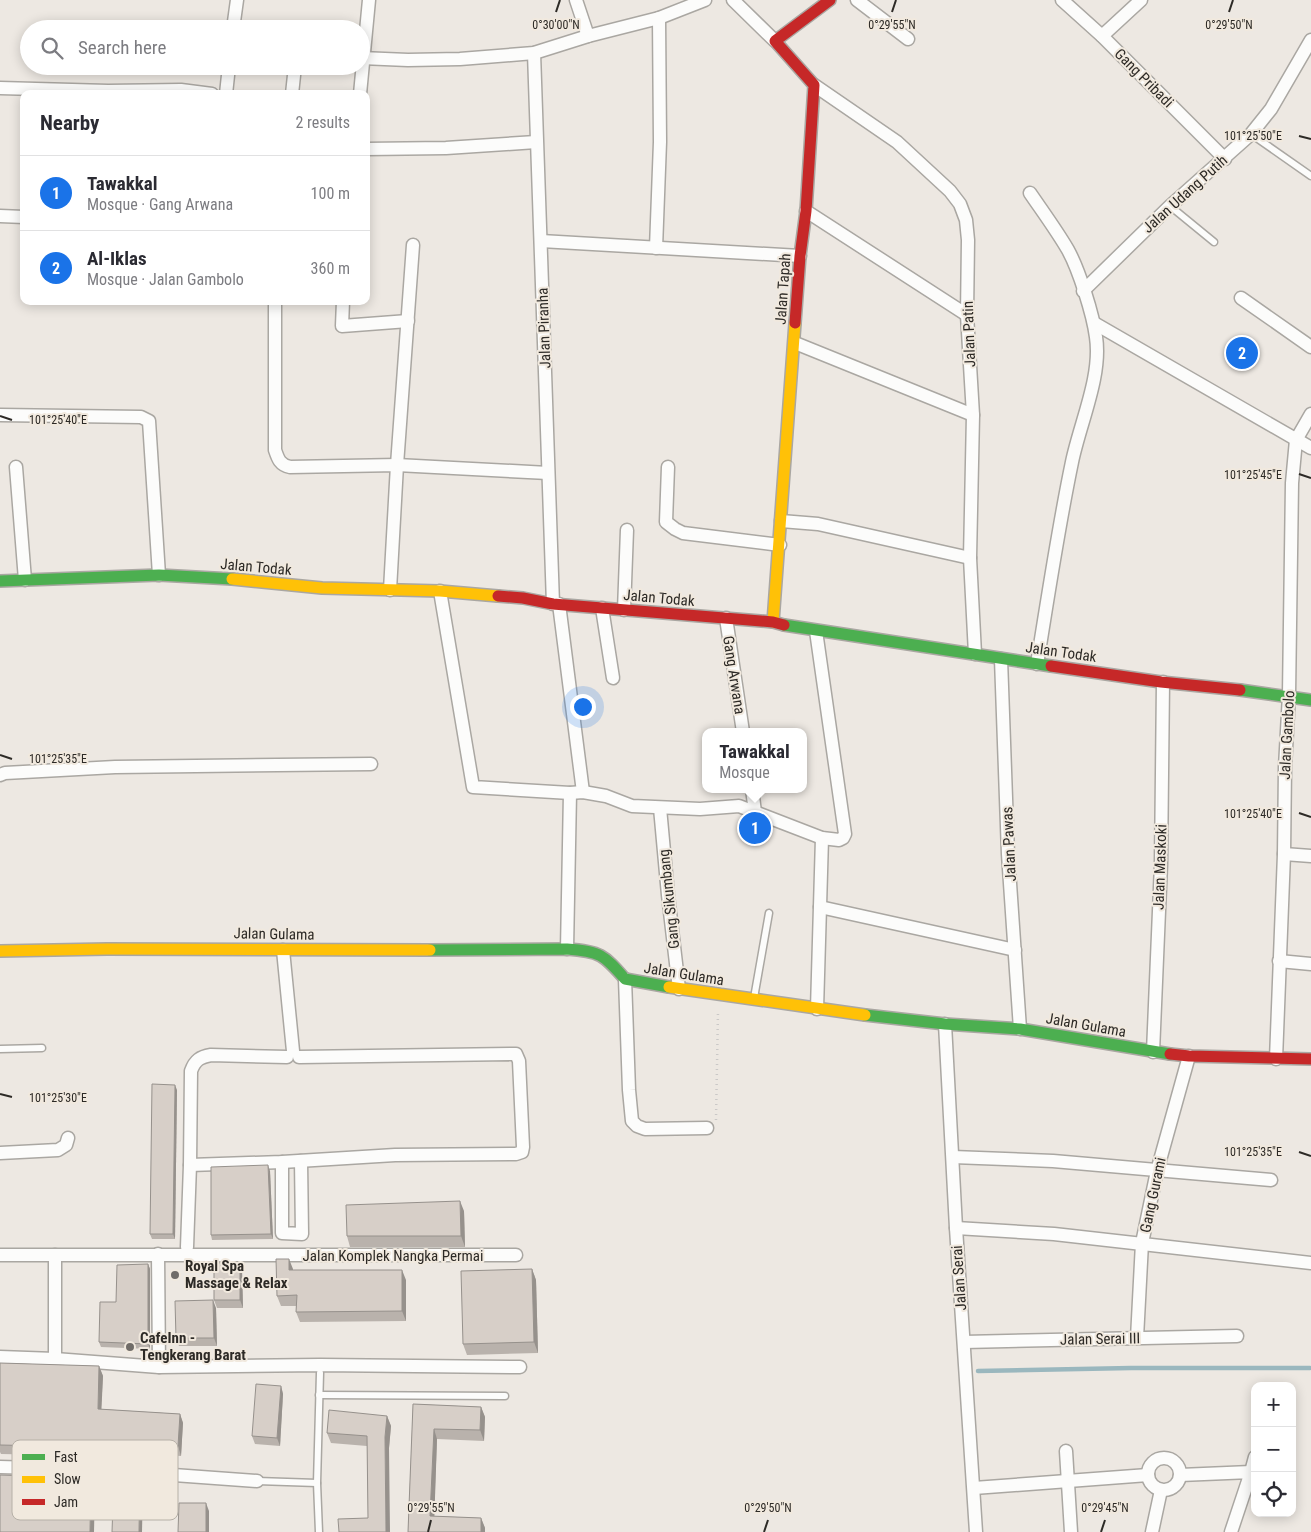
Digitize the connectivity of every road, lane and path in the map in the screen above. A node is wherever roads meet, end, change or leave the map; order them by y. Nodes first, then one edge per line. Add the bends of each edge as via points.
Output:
1 (237, 0) edge
2 (369, 0) edge
3 (576, 0) edge
4 (705, 0) edge
5 (733, 0) edge
6 (830, 0) edge
7 (857, 0) edge
8 (1062, 0) edge
9 (1141, 0) edge
10 (659, 18) junction
11 (234, 20) edge
12 (367, 20) edge
13 (588, 36) junction
14 (1102, 36) junction
15 (908, 39) dead end
16 (1311, 40) edge
17 (775, 41) junction
18 (534, 53) junction
19 (370, 58) edge
20 (228, 75) edge
21 (294, 75) edge
22 (362, 75) edge
23 (814, 85) junction
24 (0, 88) edge
25 (23, 90) edge
26 (226, 90) edge
27 (292, 90) edge
28 (360, 90) edge
29 (1251, 134) junction
30 (536, 142) junction
31 (370, 149) edge
32 (1225, 159) junction
33 (1311, 176) edge
34 (1030, 194) dead end
35 (1170, 206) junction
36 (806, 211) junction
37 (0, 216) edge
38 (20, 217) edge
39 (541, 241) junction
40 (1214, 242) dead end
41 (413, 245) dead end
42 (656, 248) junction
43 (800, 256) junction
44 (1083, 291) junction
45 (1241, 298) dead end
46 (275, 305) edge
47 (343, 305) edge
48 (967, 315) junction
49 (408, 321) junction
50 (1094, 324) junction
51 (795, 343) junction
52 (1311, 347) edge
53 (1311, 414) edge
54 (0, 415) edge
55 (972, 415) junction
56 (1296, 440) junction
57 (1311, 448) edge
58 (397, 465) junction
59 (16, 466) dead end
60 (668, 467) dead end
61 (548, 473) junction
62 (781, 522) junction
63 (627, 530) dead end
64 (780, 545) junction
65 (970, 558) junction
66 (159, 575) junction
67 (25, 580) junction
68 (0, 581) edge
69 (390, 590) junction
70 (440, 591) junction
71 (556, 604) junction
72 (602, 608) junction
73 (624, 610) junction
74 (726, 618) junction
75 (773, 622) junction
76 (816, 631) junction
77 (976, 654) junction
78 (1002, 659) junction
79 (1037, 664) junction
80 (613, 678) dead end
81 (1163, 682) junction
82 (1289, 695) junction
83 (1311, 700) edge
84 (742, 728) edge
85 (371, 764) dead end
86 (0, 775) edge
87 (570, 792) junction
88 (583, 792) junction
89 (753, 793) edge
90 (660, 808) junction
91 (755, 812) junction
92 (822, 838) junction
93 (1284, 854) junction
94 (1311, 856) edge
95 (820, 907) junction
96 (769, 913) dead end
97 (567, 949) junction
98 (284, 950) junction
99 (1015, 950) junction
100 (0, 952) edge
101 (1279, 961) junction
102 (1311, 964) edge
103 (625, 979) junction
104 (679, 989) junction
105 (718, 994) junction
106 (754, 1000) junction
107 (817, 1009) junction
108 (945, 1024) junction
109 (1020, 1029) junction
110 (42, 1048) dead end
111 (0, 1049) edge
112 (1153, 1052) junction
113 (293, 1055) junction
114 (1189, 1056) junction
115 (1276, 1059) junction
116 (1311, 1059) edge
117 (707, 1128) joint
118 (68, 1138) dead end
119 (0, 1153) edge
120 (953, 1157) junction
121 (301, 1161) junction
122 (282, 1162) junction
123 (190, 1165) junction
124 (1157, 1171) junction
125 (1271, 1180) dead end
126 (956, 1228) junction
127 (1142, 1243) junction
128 (187, 1246) dead end
129 (158, 1254) junction
130 (0, 1255) edge
131 (55, 1255) junction
132 (516, 1255) dead end
133 (1311, 1263) edge
134 (1236, 1336) dead end
135 (1137, 1338) junction
136 (964, 1342) junction
137 (0, 1358) edge
138 (55, 1359) junction
139 (159, 1367) junction
140 (520, 1367) dead end
141 (320, 1369) junction
142 (319, 1395) junction
143 (504, 1396) dead end
144 (1066, 1451) dead end
145 (1251, 1469) edge
146 (1250, 1472) junction
147 (178, 1475) edge
148 (1148, 1475) junction
149 (1180, 1475) junction
150 (257, 1481) joint
151 (1067, 1481) junction
152 (317, 1483) junction
153 (974, 1488) junction
154 (1161, 1490) junction
155 (319, 1532) edge
156 (976, 1532) edge
157 (1071, 1532) edge
158 (1152, 1532) edge
159 (1231, 1532) edge

1 - 11 street
2 - 12 street
3 - 13 street
4 - 10 street
5 - 17 street
6 - 17 street
7 - 15 street
8 - 14 street, Gang Pribadi
9 - 14 street
10 - 13 street
10 - 42 street via 660,142
13 - 18 street
14 - 32 street, Gang Pribadi
16 - 29 street, Jalan Udang Putih via 1276,102
17 - 23 street
18 - 19 street via 460,59
18 - 30 street, Jalan Piranha
20 - 26 street
21 - 27 street
22 - 28 street
23 - 36 street, Jalan Tapah
23 - 48 street, Jalan Patin via 897,142 960,204 968,240
24 - 25 street
29 - 32 street, Jalan Udang Putih
29 - 33 lane
30 - 31 street
30 - 39 street, Jalan Piranha
32 - 35 street, Jalan Udang Putih
34 - 44 street via 1067,250
35 - 40 lane
35 - 44 street, Jalan Udang Putih
36 - 43 street, Jalan Tapah
36 - 48 street
37 - 38 street
39 - 42 street
39 - 61 street, Jalan Piranha
41 - 49 street
42 - 43 street
43 - 51 street, Jalan Tapah
44 - 50 street
45 - 52 street
46 - 58 street via 278,459 290,466
47 - 49 street via 342,326
48 - 55 street, Jalan Patin
49 - 58 street
50 - 56 street
50 - 79 street via 1097,365 1072,464
51 - 55 street
51 - 62 street, Jalan Tapah
53 - 56 street, Jalan Gambolo
54 - 66 street via 141,417 149,422
55 - 65 street, Jalan Patin
56 - 57 street
56 - 82 street, Jalan Gambolo via 1292,483
58 - 61 street
58 - 69 street
59 - 67 street
60 - 64 street via 666,522 675,530
61 - 71 street, Jalan Piranha
62 - 64 street, Jalan Tapah
62 - 65 street via 818,524
63 - 73 street
64 - 75 street, Jalan Tapah
65 - 77 street, Jalan Patin
66 - 67 street, Jalan Todak
66 - 69 street, Jalan Todak
67 - 68 street, Jalan Todak
69 - 70 street, Jalan Todak
70 - 71 street, Jalan Todak
70 - 87 street via 473,787
71 - 72 street, Jalan Todak
71 - 88 street
72 - 73 street, Jalan Todak
72 - 80 street
73 - 74 street, Jalan Todak
74 - 75 street, Jalan Todak
74 - 84 street, Gang Arwana
75 - 76 street, Jalan Todak
76 - 77 street, Jalan Todak
76 - 92 street via 845,834 839,840
77 - 78 street, Jalan Todak
78 - 79 street, Jalan Todak
78 - 99 street, Jalan Pawas via 1008,854
79 - 81 street, Jalan Todak
81 - 82 street, Jalan Todak
81 - 112 street, Jalan Maskoki via 1161,864
82 - 83 street, Jalan Todak
82 - 93 street, Jalan Gambolo
85 - 86 street via 114,767
87 - 88 street
87 - 97 street
88 - 90 street via 632,806
89 - 91 street
90 - 91 street via 739,806
90 - 104 street, Gang Sikumbang
91 - 92 street
92 - 95 street
93 - 94 street
93 - 101 street, Jalan Gambolo
95 - 99 street
95 - 107 street
96 - 106 lane
97 - 98 street, Jalan Gulama
97 - 103 street, Jalan Gulama via 588,951 605,958
98 - 100 street, Jalan Gulama via 66,948
98 - 113 street
99 - 109 street, Jalan Pawas
101 - 102 street
101 - 115 street, Jalan Gambolo
103 - 104 street, Jalan Gulama
103 - 117 street via 632,1121 645,1129
104 - 105 street, Jalan Gulama
105 - 106 street, Jalan Gulama
105 - 117 path via 717,1119 713,1126
106 - 107 street, Jalan Gulama
107 - 108 street, Jalan Gulama
108 - 109 street, Jalan Gulama
108 - 120 street, Jalan Serai
109 - 112 street, Jalan Gulama
110 - 111 lane
112 - 114 street, Jalan Gulama
113 - 121 street via 516,1054 519,1061 522,1152
113 - 123 street via 211,1055 194,1062 191,1071
114 - 115 street, Jalan Gulama
114 - 124 street, Gang Gurami
115 - 116 street, Jalan Gulama
118 - 119 street via 66,1145 58,1150
120 - 124 street via 1053,1161
120 - 126 street, Jalan Serai
121 - 122 street
121 - 122 street via 302,1234 282,1233
122 - 123 street
123 - 128 street
124 - 125 street
124 - 127 street, Gang Gurami
126 - 127 street
126 - 136 street, Jalan Serai
127 - 133 street
127 - 135 street, Gang Gurami
129 - 131 street, Jalan Komplek Nangka Permai
129 - 132 street, Jalan Komplek Nangka Permai
129 - 139 street
130 - 131 street, Jalan Komplek Nangka Permai
131 - 138 street
134 - 135 street, Jalan Serai III
135 - 136 street, Jalan Serai III
136 - 153 street, Jalan Serai
137 - 138 street
138 - 139 street
139 - 141 street
140 - 141 street
141 - 142 lane
142 - 143 lane
142 - 152 lane
144 - 151 street
145 - 146 street
146 - 149 street
146 - 159 street
147 - 150 street
148 - 149 street via 1150,1465 1164,1457 1178,1464
148 - 151 street
148 - 154 street via 1152,1485
149 - 154 street via 1172,1488
150 - 152 lane
151 - 153 street
151 - 157 street
152 - 155 lane
153 - 156 street, Jalan Serai
154 - 158 street

